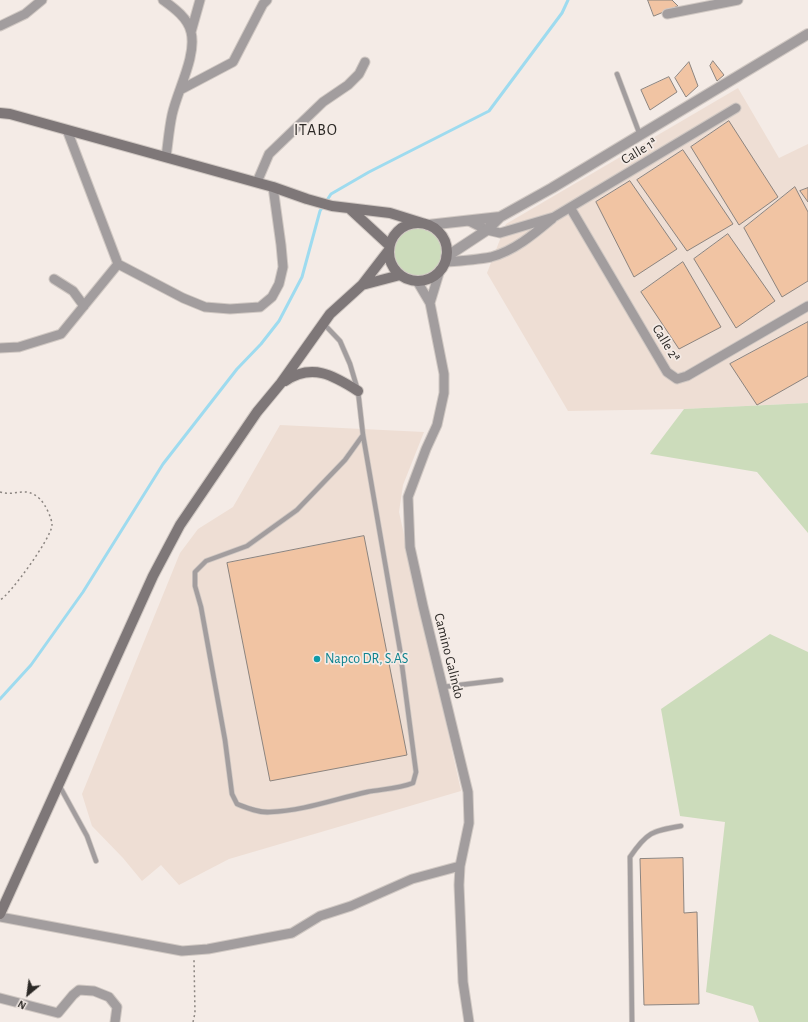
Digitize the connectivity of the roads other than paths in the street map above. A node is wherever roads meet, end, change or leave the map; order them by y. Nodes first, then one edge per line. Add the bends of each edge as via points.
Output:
1 (42, 0) edge
2 (163, 0) edge
3 (200, 0) edge
4 (268, 0) edge
5 (738, 0) edge
6 (668, 14) dead end
7 (0, 26) edge
8 (191, 32) junction
9 (808, 34) edge
10 (365, 62) dead end
11 (617, 74) dead end
12 (180, 90) junction
13 (736, 108) dead end
14 (0, 113) edge
15 (67, 130) junction
16 (640, 135) junction
17 (166, 157) junction
18 (257, 182) junction
19 (273, 187) junction
20 (349, 208) junction
21 (572, 208) junction
22 (500, 216) junction
23 (554, 217) junction
24 (469, 221) junction
25 (425, 224) junction
26 (487, 230) junction
27 (389, 248) junction
28 (444, 263) junction
29 (118, 264) junction
30 (400, 275) junction
31 (54, 279) dead end
32 (417, 281) junction
33 (362, 285) junction
34 (430, 303) junction
35 (84, 306) junction
36 (808, 306) edge
37 (323, 323) junction
38 (0, 348) edge
39 (281, 383) junction
40 (358, 391) junction
41 (363, 435) junction
42 (501, 680) dead end
43 (443, 687) junction
44 (59, 785) junction
45 (681, 826) dead end
46 (96, 861) dead end
47 (460, 866) junction
48 (0, 915) edge
49 (0, 998) edge
50 (57, 1017) edge
51 (115, 1022) edge
52 (469, 1022) edge
53 (632, 1022) edge

1 - 7 street via 25,14
2 - 8 street via 186,20
3 - 8 street
4 - 12 street via 263,4 233,62
5 - 6 street
8 - 12 street via 189,58
9 - 16 street
10 - 18 street via 359,74 348,86 323,102 269,154
11 - 16 lane
12 - 17 street via 172,114
13 - 21 street, Calle 1ª
14 - 15 main road
15 - 17 main road
15 - 29 street
16 - 22 street
17 - 18 main road
18 - 19 main road
19 - 20 main road via 332,206
19 - 29 street via 283,267 279,284 272,297 260,307 205,307
20 - 25 main road via 390,213
20 - 27 main road
21 - 23 street, Calle 1ª
21 - 36 street, Calle 2ª via 667,372 677,379 687,376
22 - 24 street
22 - 26 street
23 - 26 street, Calle 1ª via 504,232
23 - 28 street, Calle 1ª via 533,236 505,252 479,259
24 - 25 street
24 - 26 street, Calle 1ª
25 - 27 main road via 411,224 401,228
25 - 28 main road via 435,229 445,242
26 - 28 street
27 - 30 main road via 390,259
27 - 33 main road
28 - 32 main road via 428,279
28 - 34 street, Camino Galindo
29 - 35 street
30 - 32 main road
30 - 33 main road
31 - 35 street via 73,291
32 - 34 street, Camino Galindo
33 - 37 main road
34 - 43 street, Camino Galindo via 444,374 444,393 437,425 408,497 408,514 410,546 422,606
35 - 38 street via 61,334 19,347
37 - 39 main road
37 - 40 lane via 340,341
39 - 40 main road via 296,374 327,373
39 - 44 main road via 257,412 180,525 153,576
40 - 41 lane
41 - 41 lane via 345,460 297,510 247,546 206,561 195,572 195,586 225,740 232,794 237,804 252,809 269,812 405,786 412,783 416,772 400,650
42 - 43 lane
43 - 47 street, Camino Galindo via 468,792 469,823
44 - 46 lane via 87,836
44 - 48 main road
45 - 53 lane via 655,831 640,842 630,857
47 - 48 street via 412,879 351,906 320,916 292,932 256,941 194,950 182,951
47 - 52 street, Camino Galindo via 463,982
49 - 50 street
50 - 51 street via 73,995 80,990 94,991 109,997 117,1007

